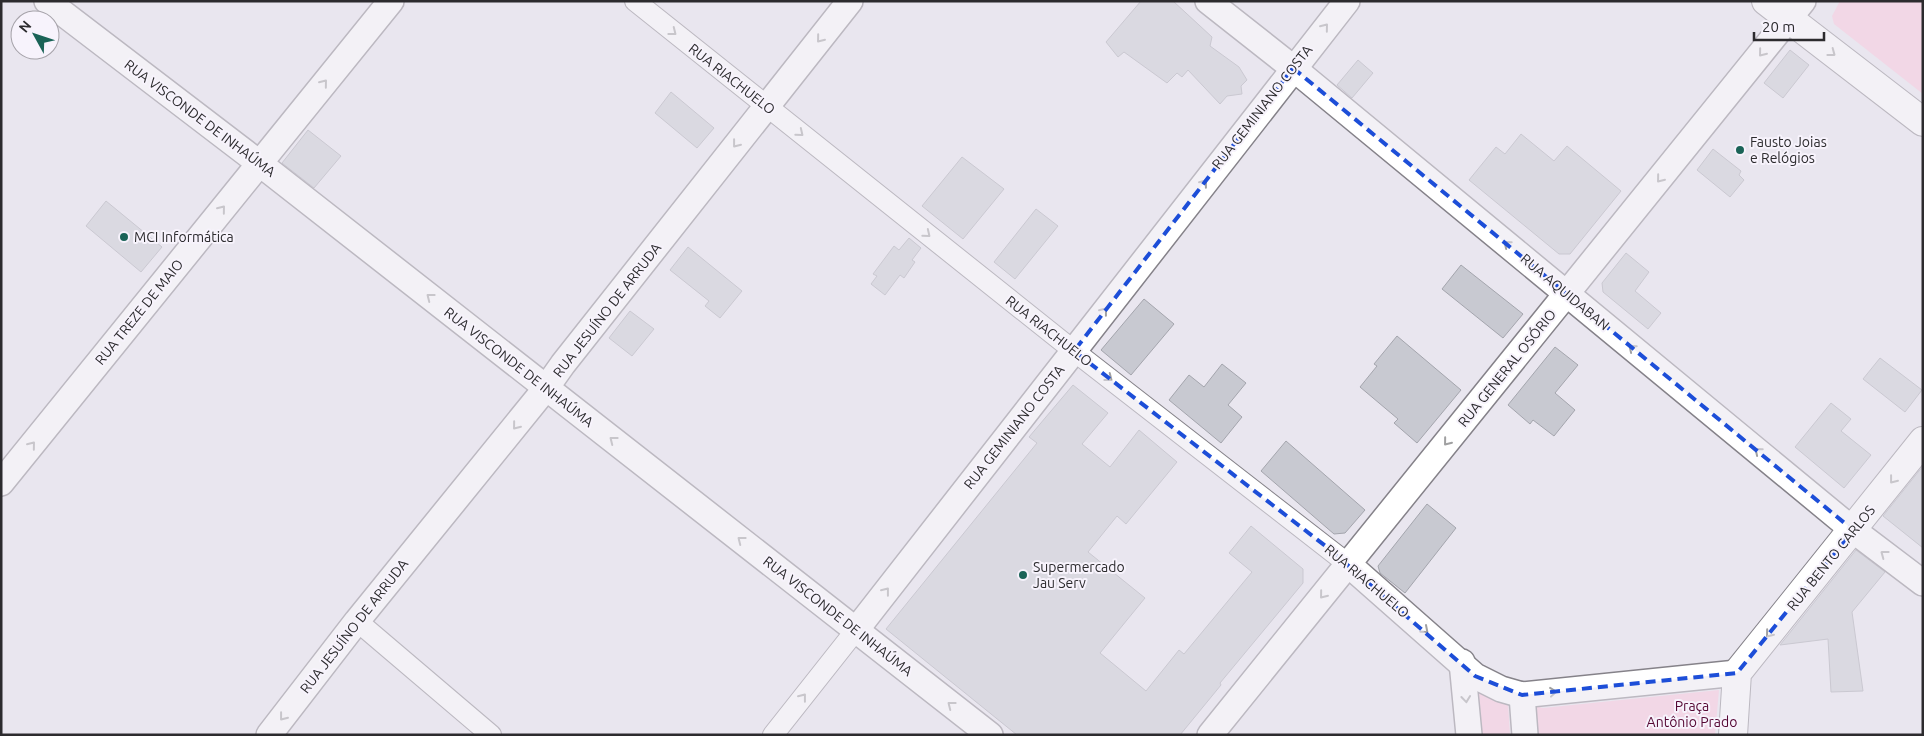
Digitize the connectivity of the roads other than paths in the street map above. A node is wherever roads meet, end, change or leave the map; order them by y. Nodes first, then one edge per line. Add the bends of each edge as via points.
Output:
1 (47, 1) edge
2 (391, 1) edge
3 (635, 1) edge
4 (850, 1) edge
5 (1208, 1) edge
6 (1346, 1) edge
7 (1766, 1) edge
8 (1796, 10) edge
9 (1293, 68) junction
10 (766, 106) junction
11 (1923, 122) edge
12 (259, 162) junction
13 (1567, 293) junction
14 (1074, 351) junction
15 (546, 388) junction
16 (1923, 441) edge
17 (1, 483) edge
18 (1853, 530) junction
19 (1348, 564) junction
20 (1923, 583) edge
21 (357, 621) junction
22 (856, 630) junction
23 (1462, 662) junction
24 (1737, 673) junction
25 (1522, 695) junction
26 (269, 735) edge
27 (491, 735) edge
28 (773, 735) edge
29 (990, 735) edge
30 (1210, 735) edge
31 (1469, 735) edge
32 (1525, 735) edge
33 (1733, 735) edge

1 - 12 street, RUA VISCONDE DE INHAÚMA
12 -> 2 street, RUA TREZE DE MAIO
3 -> 10 street, RUA RIACHUELO
4 -> 10 street, RUA JESUÍNO DE ARRUDA
5 - 9 street, RUA AQUIDABAN
9 -> 6 street, RUA GEMINIANO COSTA
7 - 8 main road
8 -> 11 main road
8 -> 13 street, RUA GENERAL OSÓRIO
13 -> 9 street, RUA AQUIDABAN
14 -> 9 street, RUA GEMINIANO COSTA
10 -> 14 street, RUA RIACHUELO
10 -> 15 street, RUA JESUÍNO DE ARRUDA
15 -> 12 street, RUA VISCONDE DE INHAÚMA
17 -> 12 street, RUA TREZE DE MAIO
18 -> 13 street, RUA AQUIDABAN
13 -> 19 street, RUA GENERAL OSÓRIO
14 -> 19 street, RUA RIACHUELO
22 -> 14 street, RUA GEMINIANO COSTA
15 -> 21 street, RUA JESUÍNO DE ARRUDA
22 -> 15 street, RUA VISCONDE DE INHAÚMA
16 -> 18 main road, RUA BENTO CARLOS
20 -> 18 street, RUA AQUIDABAN
18 -> 24 main road, RUA BENTO CARLOS
19 -> 23 street, RUA RIACHUELO
19 -> 30 street, RUA GENERAL OSÓRIO
21 -> 26 street, RUA JESUÍNO DE ARRUDA
21 - 27 street
28 -> 22 street, RUA GEMINIANO COSTA
29 -> 22 street, RUA VISCONDE DE INHAÚMA
23 - 25 street via 1474,676
23 -> 31 street
25 -> 24 street
24 - 33 main road
25 - 32 street

